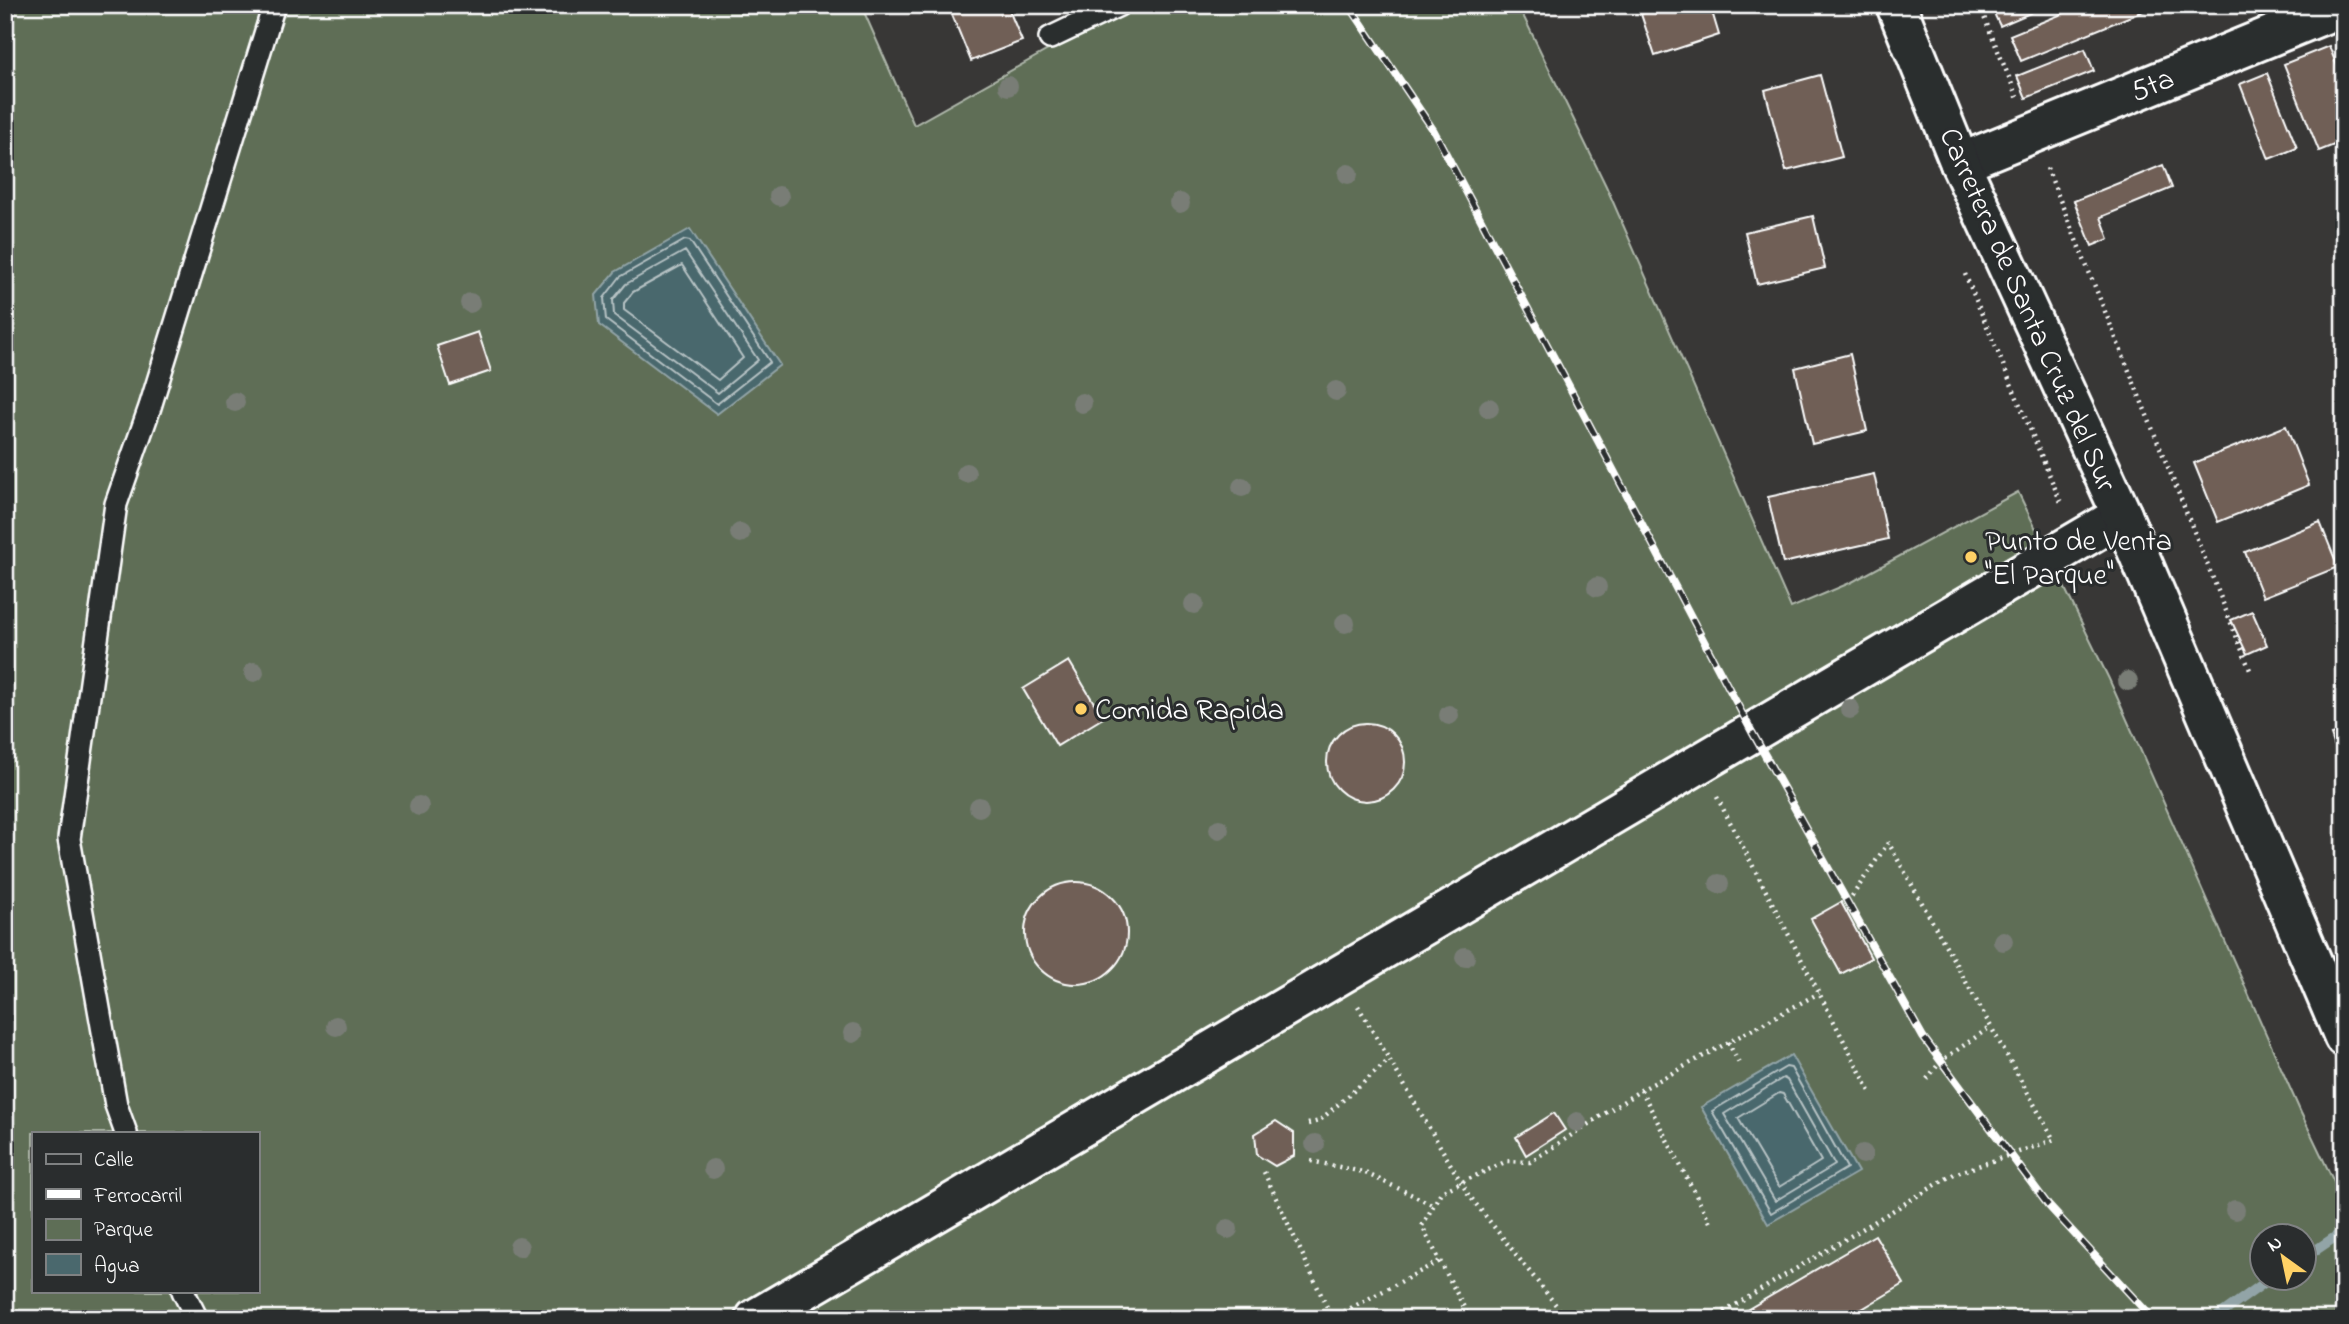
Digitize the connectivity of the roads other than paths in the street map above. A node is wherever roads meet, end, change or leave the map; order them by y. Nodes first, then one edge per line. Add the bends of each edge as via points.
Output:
1 (274, 5) edge
2 (1119, 5) edge
3 (1896, 5) edge
4 (2344, 6) edge
5 (1050, 38) dead end
6 (1960, 163) junction
7 (2122, 515) junction
8 (2344, 1037) edge
9 (126, 1132) edge
10 (184, 1292) edge
11 (197, 1319) edge
12 (755, 1319) edge

1 - 9 lane via 116,505 69,839 116,1105
2 - 5 lane
3 - 6 street, Carretera de Santa Cruz del Sur
4 - 6 street, 5ta
6 - 7 street, Carretera de Santa Cruz del Sur
7 - 8 street, Carretera de Santa Cruz del Sur
7 - 12 street
10 - 11 lane

